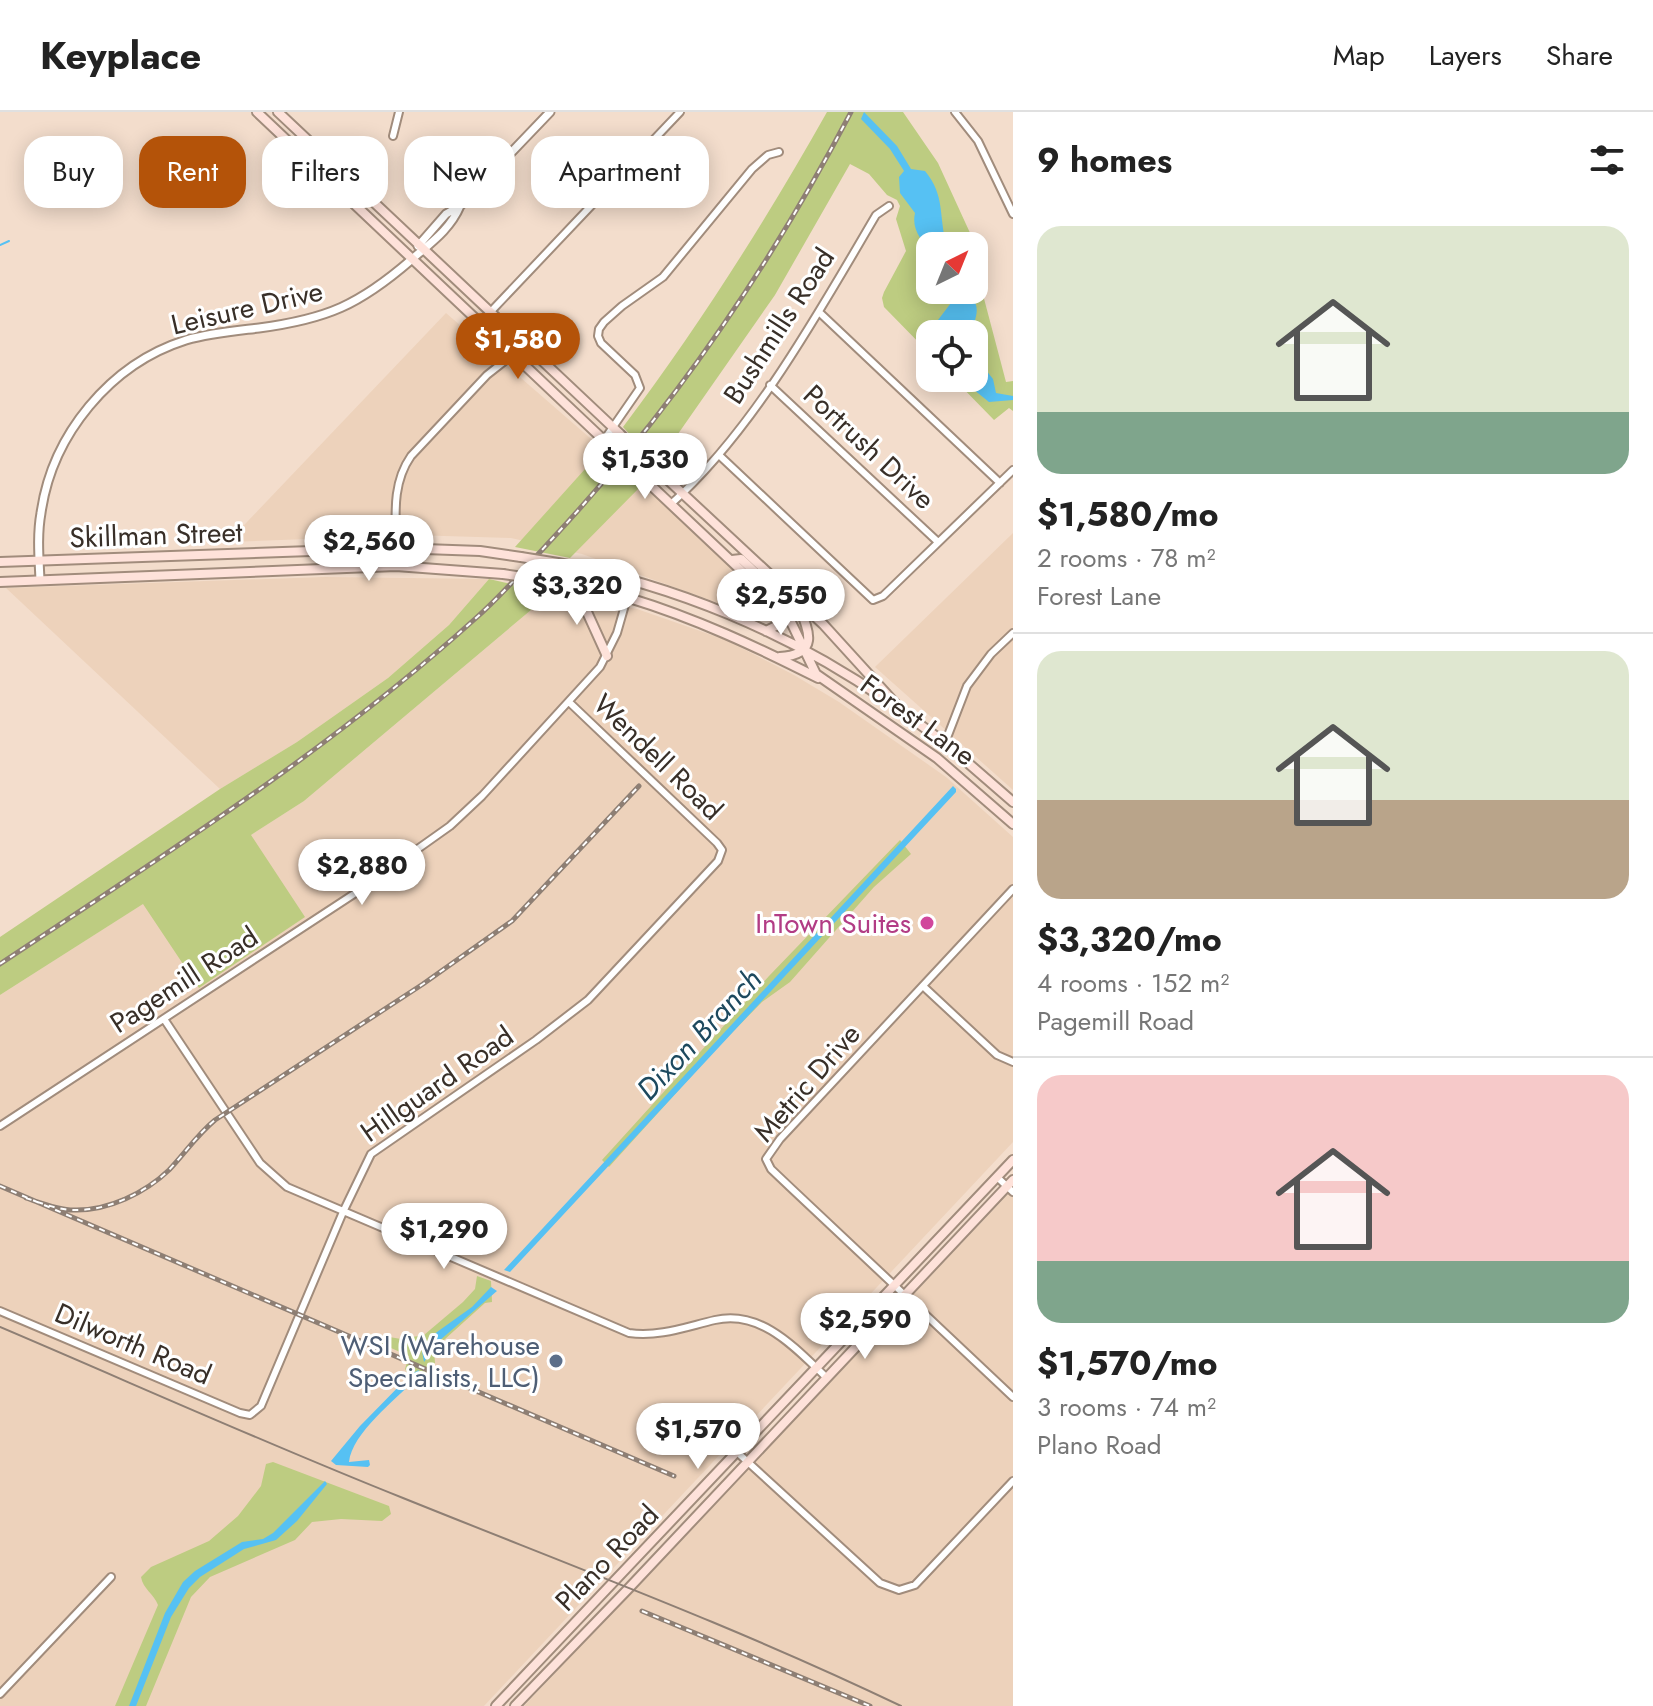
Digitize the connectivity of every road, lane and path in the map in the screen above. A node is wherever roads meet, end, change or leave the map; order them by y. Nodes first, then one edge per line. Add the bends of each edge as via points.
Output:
1 (257, 112) edge
2 (275, 112) edge
3 (399, 112) edge
4 (550, 112) edge
5 (680, 112) edge
6 (955, 112) edge
7 (264, 119) junction
8 (393, 136) dead end
9 (779, 152) dead end
10 (889, 206) dead end
11 (1013, 212) edge
12 (421, 247) junction
13 (412, 259) junction
14 (819, 312) junction
15 (490, 313) junction
16 (480, 323) junction
17 (525, 345) junction
18 (513, 354) junction
19 (770, 385) junction
20 (611, 427) junction
21 (607, 443) junction
22 (719, 455) junction
23 (1013, 470) edge
24 (1000, 483) junction
25 (682, 494) junction
26 (671, 504) junction
27 (938, 542) junction
28 (397, 548) junction
29 (480, 551) junction
30 (219, 554) junction
31 (732, 560) junction
32 (39, 561) junction
33 (0, 562) edge
34 (396, 566) junction
35 (220, 571) junction
36 (478, 571) junction
37 (770, 577) junction
38 (40, 580) junction
39 (629, 580) junction
40 (0, 582) edge
41 (569, 585) junction
42 (627, 598) junction
43 (796, 600) junction
44 (783, 610) junction
45 (766, 631) junction
46 (1013, 633) edge
47 (804, 651) junction
48 (607, 656) junction
49 (777, 657) junction
50 (825, 682) junction
51 (569, 702) junction
52 (903, 712) junction
53 (945, 743) junction
54 (937, 758) junction
55 (1013, 802) edge
56 (1013, 824) edge
57 (717, 843) joint
58 (1013, 889) edge
59 (924, 987) junction
60 (164, 1019) junction
61 (1013, 1062) edge
62 (0, 1126) edge
63 (1013, 1160) edge
64 (997, 1177) junction
65 (1011, 1186) edge
66 (343, 1212) junction
67 (896, 1286) junction
68 (905, 1294) junction
69 (0, 1311) edge
70 (817, 1369) junction
71 (827, 1378) junction
72 (1013, 1397) edge
73 (250, 1415) joint
74 (738, 1453) junction
75 (748, 1463) junction
76 (1013, 1481) edge
77 (111, 1577) dead end
78 (0, 1694) edge
79 (496, 1706) edge
80 (515, 1706) edge

1 - 7 main road, Forest Lane
2 - 7 main road
2 - 12 main road, Forest Lane
3 - 8 street
4 - 12 street, Leisure Drive via 460,206 446,214
5 - 15 street
6 - 11 street via 978,141
7 - 13 main road, Forest Lane
9 - 20 street via 752,169 663,277 599,329 601,343 635,375 640,388
10 - 14 street, Bushmills Road via 876,215
12 - 13 street, Leisure Drive
12 - 15 main road, Forest Lane
13 - 16 main road, Forest Lane
13 - 32 street, Leisure Drive via 339,310 185,341 118,377 84,412 53,465 41,513
14 - 19 street, Bushmills Road
14 - 24 street
15 - 16 street
15 - 17 main road, Forest Lane
16 - 18 main road, Forest Lane
17 - 18 street
17 - 20 main road, Forest Lane
18 - 21 main road, Forest Lane
18 - 28 street via 487,375 401,471 395,504
19 - 22 street, Bushmills Road
19 - 27 street, Portrush Drive
20 - 21 street
20 - 25 main road, Forest Lane, bridge
21 - 26 main road, Forest Lane, bridge
22 - 25 street, Bushmills Road
22 - 27 street via 873,600
23 - 24 street
24 - 27 street
25 - 26 street, Bushmills Road
25 - 37 main road, Forest Lane
26 - 31 main road, Forest Lane
28 - 29 main road, Skillman Street
28 - 30 main road, Skillman Street
28 - 34 street
29 - 36 main road
29 - 39 main road, Skillman Street, bridge
30 - 32 main road, Skillman Street
30 - 35 main road
31 - 37 main road via 741,559 757,574
31 - 44 main road, Forest Lane
32 - 33 main road, Skillman Street
32 - 38 street, Leisure Drive
34 - 35 main road, Skillman Street
34 - 36 main road, Skillman Street
35 - 38 main road, Skillman Street
36 - 41 main road, Skillman Street, bridge
37 - 43 main road, Forest Lane
38 - 40 main road, Skillman Street
39 - 42 street, Pagemill Road
39 - 45 main road, Skillman Street
41 - 42 main road, Skillman Street
41 - 48 main road
42 - 48 street, Pagemill Road
42 - 49 main road, Skillman Street
43 - 47 main road via 809,638
43 - 52 main road, Forest Lane
44 - 45 main road via 780,624
44 - 47 main road, Forest Lane
45 - 47 main road, Skillman Street
46 - 53 street via 967,686
47 - 49 main road
47 - 50 main road, Forest Lane
47 - 52 main road, Skillman Street
48 - 51 street, Pagemill Road
49 - 50 main road, Skillman Street
50 - 54 main road, Forest Lane
51 - 57 street, Wendell Road
51 - 60 street, Pagemill Road via 450,826
52 - 53 main road, Forest Lane
53 - 54 main road
53 - 55 main road, Forest Lane
54 - 56 main road, Forest Lane
57 - 66 street, Hillguard Road via 722,850 718,861 588,1000 371,1154
58 - 59 street, Metric Drive
59 - 61 street via 997,1055
59 - 67 street, Metric Drive via 766,1159
60 - 62 street, Pagemill Road
60 - 66 street via 260,1163 287,1187
63 - 64 main road, Plano Road
64 - 65 street
64 - 67 main road, Plano Road
65 - 68 main road, Plano Road
66 - 70 street via 629,1333 666,1333 719,1319 755,1322
66 - 73 street, Hillguard Road via 261,1406
67 - 68 street, Metric Drive
67 - 70 main road, Plano Road
68 - 71 main road, Plano Road
68 - 72 street, Metric Drive
69 - 73 street, Dilworth Road
70 - 71 street
70 - 74 main road, Plano Road
71 - 75 main road, Plano Road
74 - 75 street
74 - 79 main road, Plano Road
75 - 76 street via 880,1583 899,1590 915,1585
75 - 80 main road, Plano Road
77 - 78 street

